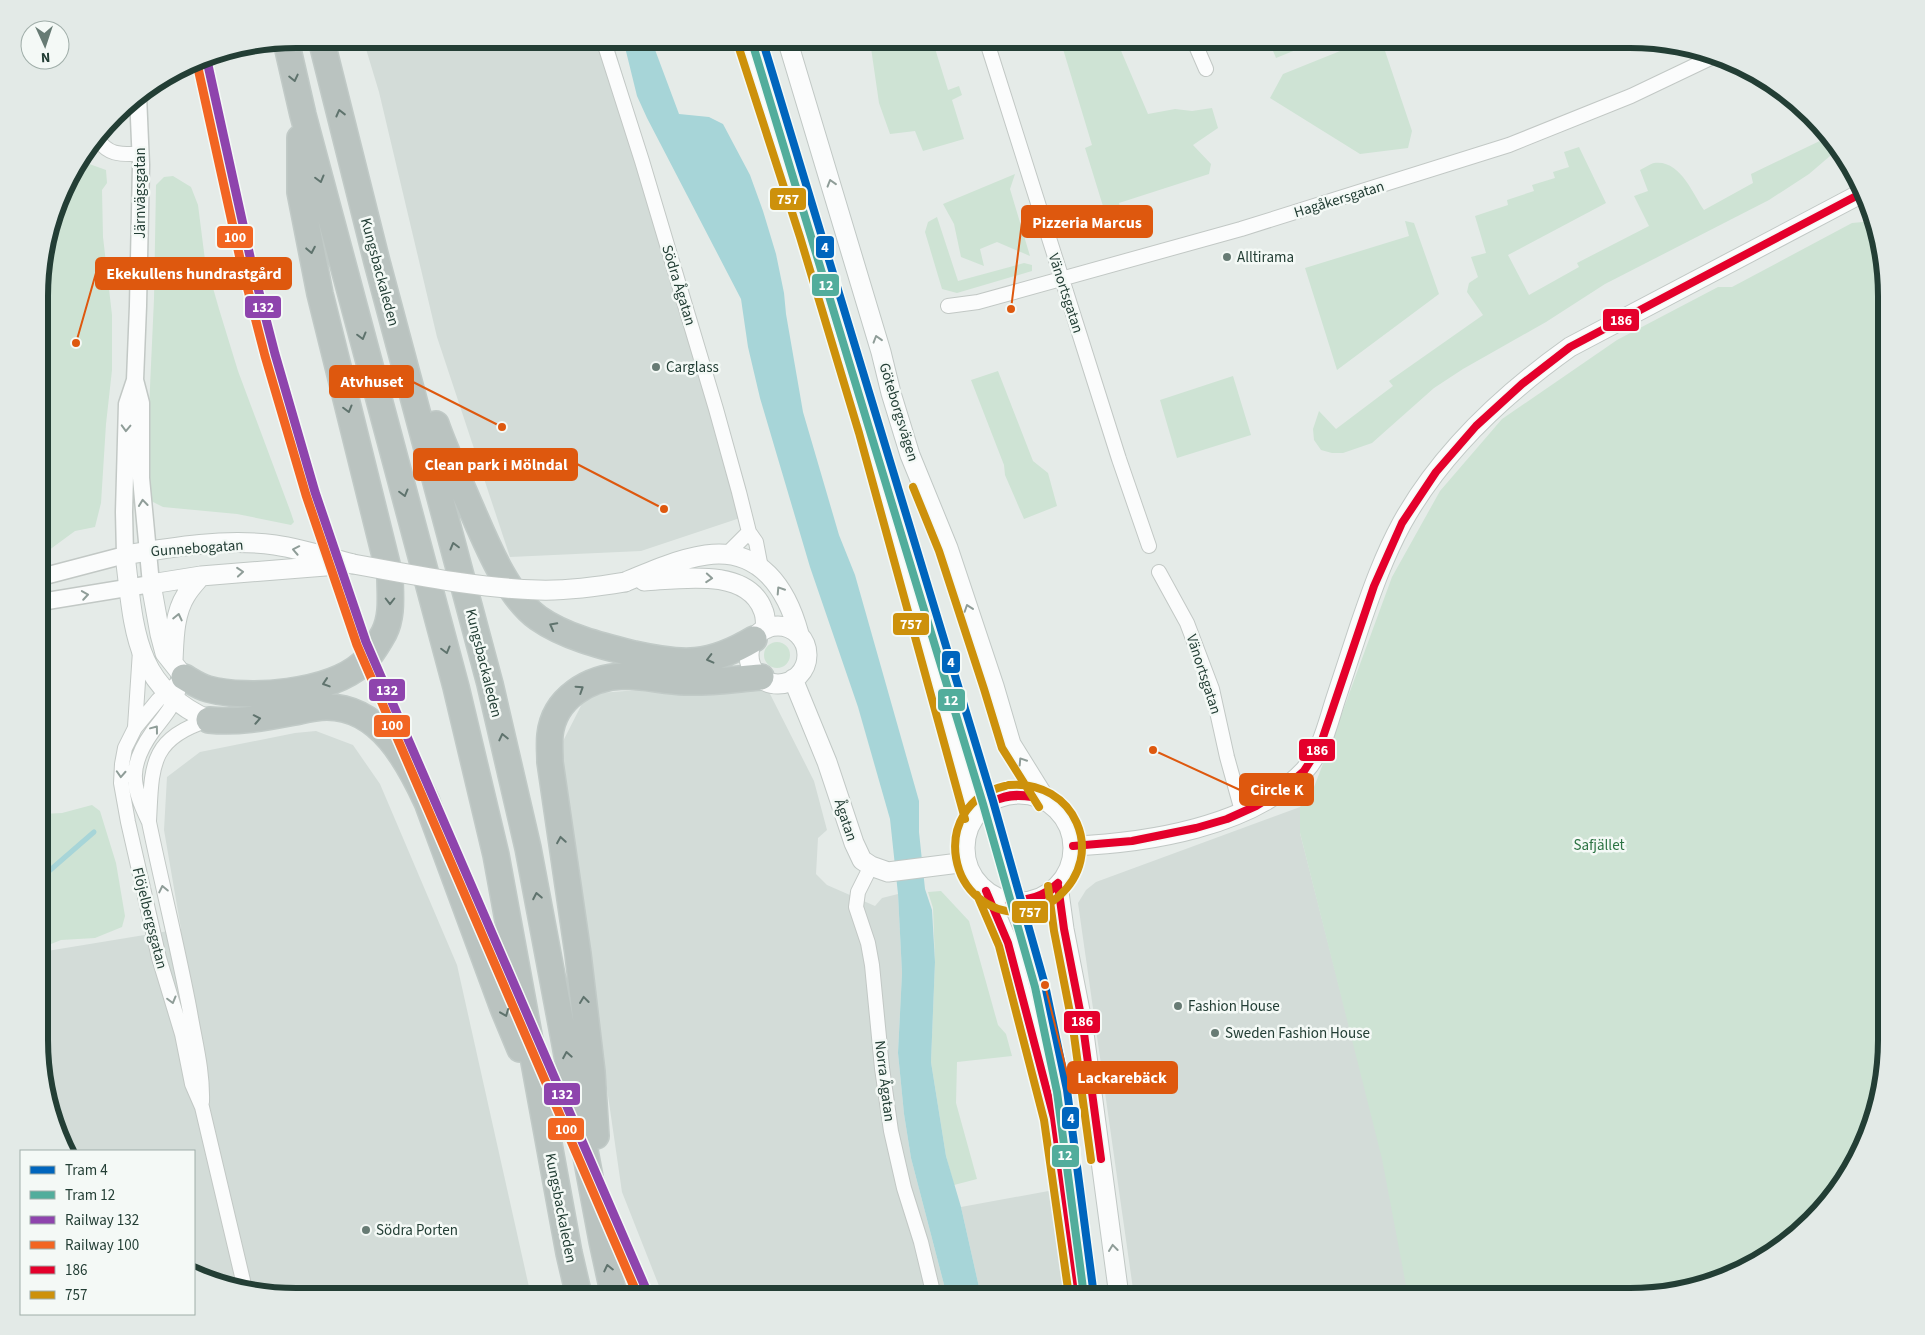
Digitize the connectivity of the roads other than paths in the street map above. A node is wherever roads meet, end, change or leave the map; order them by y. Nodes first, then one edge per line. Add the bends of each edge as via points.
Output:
1 (288, 48) edge
2 (323, 48) edge
3 (606, 48) edge
4 (750, 48) edge
5 (790, 48) edge
6 (989, 48) edge
7 (1197, 48) edge
8 (1706, 60) edge
9 (1206, 70) dead end
10 (138, 104) edge
11 (303, 116) junction
12 (101, 143) edge
13 (140, 154) junction
14 (1857, 196) edge
15 (377, 262) junction
16 (1062, 279) junction
17 (948, 306) dead end
18 (135, 380) junction
19 (748, 532) junction
20 (1149, 546) dead end
21 (147, 552) junction
22 (726, 554) junction
23 (125, 555) junction
24 (354, 564) junction
25 (761, 568) junction
26 (1159, 572) dead end
27 (48, 575) edge
28 (658, 575) junction
29 (201, 576) junction
30 (151, 584) junction
31 (129, 587) junction
32 (48, 601) edge
33 (760, 634) junction
34 (798, 634) junction
35 (140, 652) junction
36 (761, 677) junction
37 (793, 679) junction
38 (175, 684) junction
39 (208, 720) junction
40 (135, 728) junction
41 (1048, 802) junction
42 (1242, 812) junction
43 (975, 816) junction
44 (149, 822) junction
45 (1072, 846) junction
46 (966, 862) junction
47 (879, 869) junction
48 (1058, 885) junction
49 (986, 891) junction
50 (540, 1098) junction
51 (202, 1107) junction
52 (602, 1241) junction
53 (243, 1282) edge
54 (577, 1288) edge
55 (612, 1288) edge
56 (932, 1288) edge
57 (1078, 1288) edge
58 (1118, 1288) edge

1 -> 11 highway, Kungsbackaleden
15 -> 2 highway, Kungsbackaleden
3 - 19 street, Södra Ågatan via 713,400
4 - 43 main road via 904,552 957,760
41 -> 5 main road, Göteborgsvägen via 1011,744 948,548 910,455
6 - 16 street, Vänortsgatan
7 - 9 street
8 - 16 street, Hagåkersgatan via 1631,96 1509,145 1241,229
10 - 13 street, Järnvägsgatan
11 -> 38 highway via 299,152 300,192 320,294 390,576 390,613 384,632 363,664 323,685 284,692 226,692
11 -> 50 highway, Kungsbackaleden via 456,687 496,855
12 - 13 street via 110,152
13 - 18 street, Järnvägsgatan
14 - 42 main road via 1570,347 1532,374 1480,421 1418,496 1391,545 1315,755 1290,785
33 -> 15 highway via 737,650 713,659 690,662 657,659 596,644 538,618 522,602 495,560 443,444
52 -> 15 highway, Kungsbackaleden via 522,819 490,684
16 - 17 street, Hagåkersgatan via 978,302
16 - 20 street, Vänortsgatan
21 -> 18 street, Järnvägsgatan via 140,478 141,403
18 -> 23 street, Järnvägsgatan via 127,404
19 - 22 street
19 - 25 street, Södra Ågatan via 756,542
21 - 23 main road, Gunnebogatan
24 -> 21 main road, Gunnebogatan via 273,545 183,546
21 - 30 street, Flöjelbergsgatan
22 - 25 main road
22 - 28 main road via 706,555
23 - 27 street, Gunnebogatan
23 - 31 main road, Flöjelbergsgatan
24 - 28 main road, Gunnebogatan, bridge via 451,581 540,590 586,588
29 -> 24 main road, Gunnebogatan
34 -> 25 main road via 783,593
26 - 42 street, Vänortsgatan via 1187,623 1212,689
28 -> 33 main road, Gunnebogatan via 722,580 741,586 755,596 764,611
29 - 30 main road, Gunnebogatan
38 -> 29 main road via 174,639 179,611 186,595
30 - 31 street, Gunnebogatan
30 - 38 main road, Flöjelbergsgatan
32 -> 31 street, Gunnebogatan
31 - 35 main road, Flöjelbergsgatan
33 - 34 main road via 773,626 782,626
33 - 36 main road via 750,647 750,660
34 - 37 main road via 806,648 806,660 802,671
35 - 38 main road, Flöjelbergsgatan via 154,677
35 - 40 street, Flöjelbergsgatan
36 - 37 main road via 776,683
52 -> 36 highway via 592,1072 555,805 550,734 565,701 577,689 606,678 626,676 686,682
37 - 47 main road, Ågatan via 827,762 858,853 862,860
38 - 39 main road, Flöjelbergsgatan via 189,712
38 - 40 street, Flöjelbergsgatan
44 -> 38 street, Flöjelbergsgatan via 137,794 134,770
39 - 44 street, Flöjelbergsgatan via 177,732 160,752 154,764
39 -> 50 highway via 245,721 327,707 348,710 385,732 414,774 428,802 503,1008
40 -> 51 street, Flöjelbergsgatan via 125,748 122,795 159,958 182,1034 192,1084
41 - 43 main road via 1030,795 1011,795 993,801
41 - 45 main road, Göteborgsvägen via 1067,824
42 - 45 main road via 1174,834 1107,845
43 - 46 main road via 965,841
51 -> 44 street, Flöjelbergsgatan via 201,1065
45 - 48 main road, Göteborgsvägen via 1070,863
46 - 47 main road
46 - 49 main road via 975,880
47 - 56 street, Norra Ågatan via 858,892 856,907 872,965 891,1131
48 - 49 main road, Göteborgsvägen via 1040,898 1022,902 1000,898
58 -> 48 main road via 1083,1026
49 - 57 main road via 1008,943 1054,1118
50 - 54 highway, Kungsbackaleden
51 - 53 street, Flöjelbergsgatan
55 -> 52 highway, Kungsbackaleden

